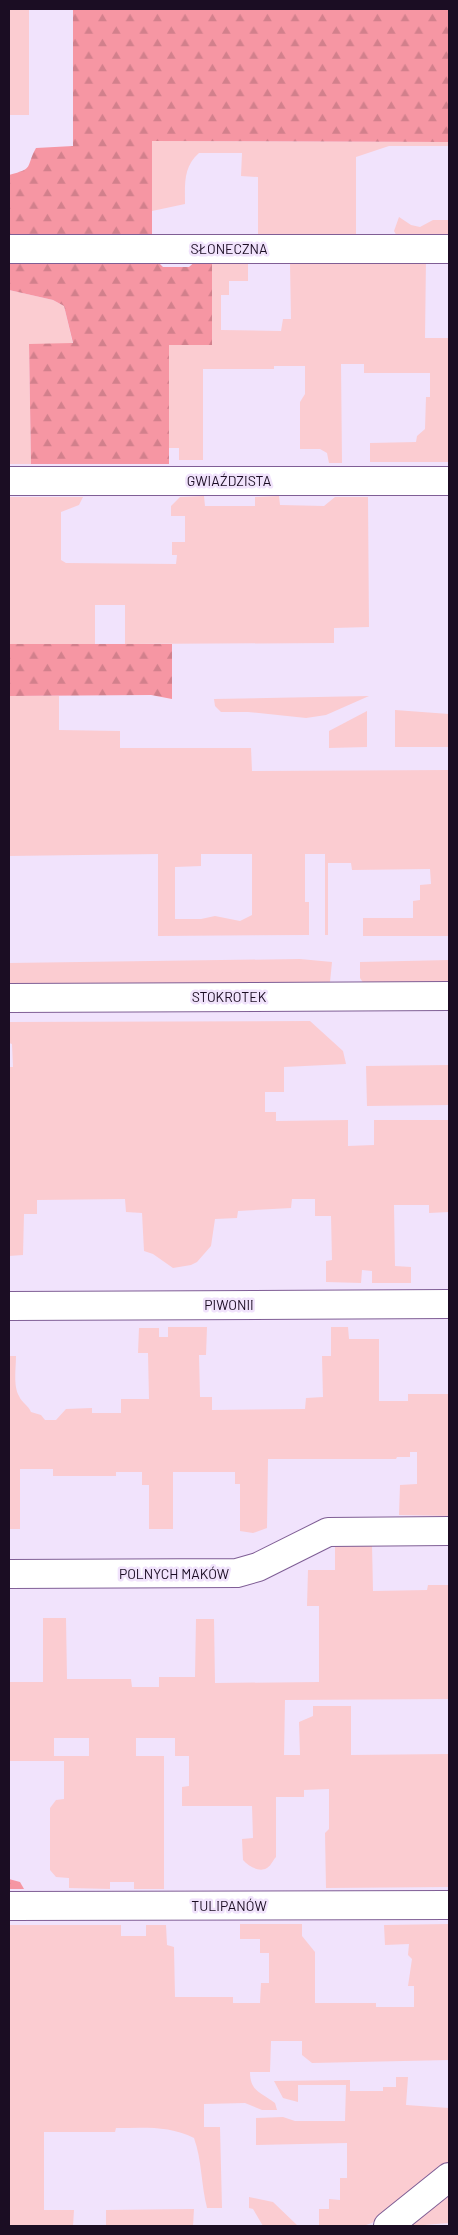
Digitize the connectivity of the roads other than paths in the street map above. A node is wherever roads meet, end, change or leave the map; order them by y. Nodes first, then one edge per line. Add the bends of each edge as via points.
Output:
1 (9, 249) edge
2 (449, 249) edge
3 (9, 481) edge
4 (449, 481) edge
5 (449, 996) edge
6 (9, 998) edge
7 (449, 1304) edge
8 (9, 1306) edge
9 (449, 1531) edge
10 (9, 1574) edge
11 (9, 1906) edge
12 (449, 1906) edge
13 (449, 2177) edge
14 (388, 2226) edge

1 - 2 street, SŁONECZNA
3 - 4 street, GWIAŹDZISTA
5 - 6 street, STOKROTEK
7 - 8 street, PIWONII
9 - 10 street, POLNYCH MAKÓW via 328,1532 258,1567 237,1573
11 - 12 street, TULIPANÓW
13 - 14 street

